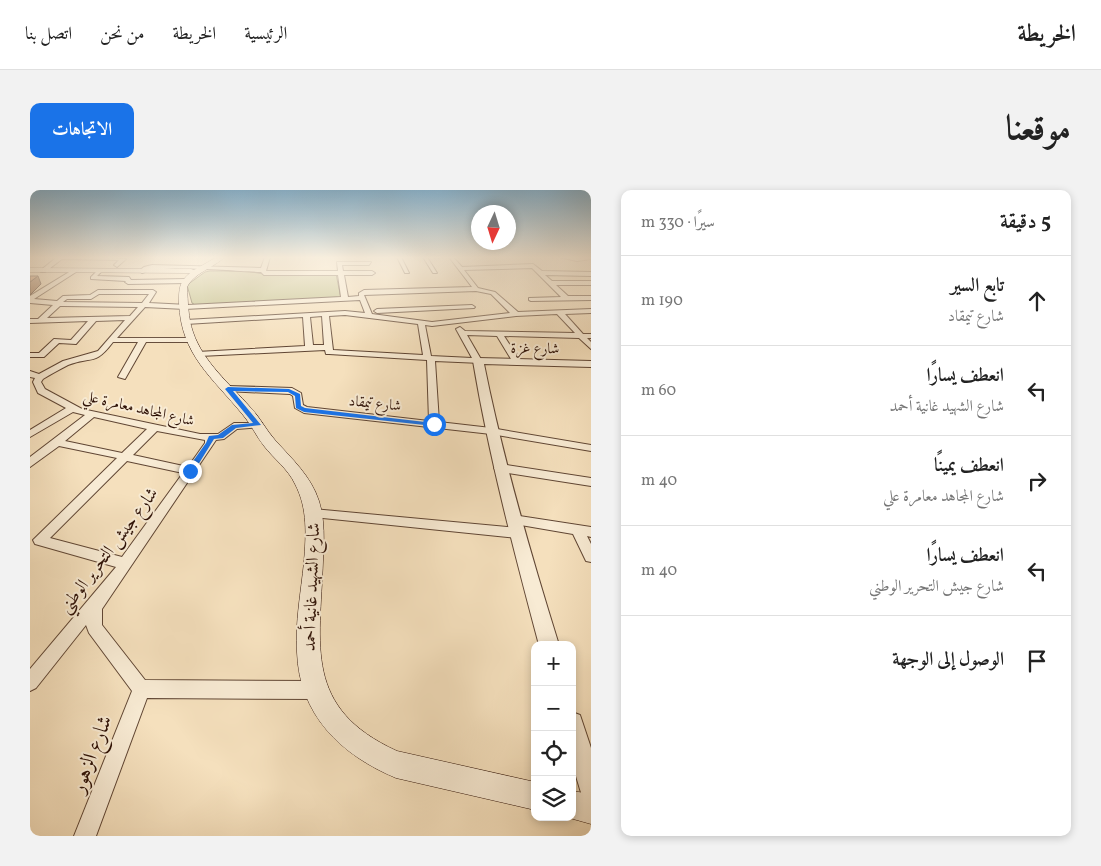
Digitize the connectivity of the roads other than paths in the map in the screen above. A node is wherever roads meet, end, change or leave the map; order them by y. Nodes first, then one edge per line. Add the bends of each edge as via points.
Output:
1 (50, 287) edge
2 (124, 287) edge
3 (183, 287) edge
4 (343, 287) edge
5 (369, 287) edge
6 (381, 287) edge
7 (554, 287) edge
8 (476, 289) joint
9 (122, 292) junction
10 (362, 298) junction
11 (464, 298) junction
12 (566, 298) junction
13 (580, 298) junction
14 (591, 298) edge
15 (345, 299) junction
16 (431, 299) junction
17 (30, 300) edge
18 (396, 301) junction
19 (42, 302) junction
20 (298, 302) junction
21 (59, 303) junction
22 (251, 304) junction
23 (144, 305) junction
24 (591, 308) edge
25 (30, 310) edge
26 (559, 312) junction
27 (591, 312) edge
28 (368, 313) junction
29 (526, 313) junction
30 (548, 313) junction
31 (325, 314) junction
32 (516, 314) junction
33 (304, 315) junction
34 (132, 318) junction
35 (253, 318) junction
36 (482, 318) junction
37 (94, 319) junction
38 (531, 320) dead end
39 (30, 321) edge
40 (40, 321) junction
41 (456, 321) junction
42 (421, 323) junction
43 (189, 326) junction
44 (537, 328) dead end
45 (462, 333) junction
46 (499, 334) junction
47 (543, 335) junction
48 (580, 336) junction
49 (591, 336) edge
50 (111, 340) junction
51 (143, 341) junction
52 (328, 347) junction
53 (591, 347) edge
54 (308, 348) junction
55 (30, 355) edge
56 (429, 359) junction
57 (478, 361) junction
58 (517, 362) junction
59 (591, 364) edge
60 (35, 375) edge
61 (122, 377) dead end
62 (228, 389) junction
63 (72, 408) junction
64 (92, 414) junction
65 (434, 424) junction
66 (258, 425) junction
67 (154, 428) junction
68 (33, 429) edge
69 (490, 431) junction
70 (211, 438) junction
71 (57, 442) junction
72 (591, 448) edge
73 (125, 456) junction
74 (30, 463) edge
75 (500, 468) junction
76 (190, 471) junction
77 (591, 482) edge
78 (313, 512) junction
79 (515, 527) junction
80 (577, 530) junction
81 (591, 532) edge
82 (591, 557) edge
83 (126, 564) junction
84 (104, 593) junction
85 (549, 641) edge
86 (30, 682) edge
87 (141, 689) junction
88 (316, 690) junction
89 (574, 731) edge
90 (591, 787) edge
91 (531, 795) edge
92 (576, 806) edge
93 (591, 809) edge
94 (85, 836) edge

1 - 17 street
2 - 9 street
3 - 43 main road
4 - 15 street
5 - 10 street via 361,294
6 - 18 street
7 - 12 street
8 - 11 street
8 - 32 street via 493,293
9 - 21 street via 98,292 91,297 65,298
9 - 23 street via 153,292
10 - 15 street
10 - 28 street
11 - 16 street
11 - 16 street
11 - 36 street
12 - 13 street
12 - 30 street via 529,297
13 - 14 street
13 - 24 street
15 - 20 street
16 - 18 street
16 - 18 street
17 - 19 street
18 - 28 street
19 - 21 street
19 - 25 street
20 - 22 street
20 - 33 street
21 - 23 street
21 - 40 street
22 - 35 street
22 - 43 street
23 - 34 street
23 - 43 street
26 - 27 street
26 - 30 street
26 - 48 street
28 - 31 street
28 - 42 street
29 - 30 street
29 - 32 street
29 - 38 street
31 - 33 street
31 - 52 street
32 - 36 street
33 - 35 street
33 - 54 street
34 - 37 street
34 - 50 street
35 - 43 street
36 - 41 street
37 - 40 street
37 - 55 street via 73,342 57,342 41,355
39 - 40 street
41 - 42 street
41 - 45 street
42 - 56 street
43 - 51 street
43 - 54 street
43 - 62 main road, شارع الشهيد غانية أحمد
44 - 47 street
45 - 46 street
45 - 57 street
46 - 47 street
46 - 58 street
47 - 48 street
48 - 49 street
48 - 53 street
50 - 51 street
50 - 60 street via 96,356
51 - 61 street
52 - 54 street
52 - 56 street via 328,352
56 - 57 street
56 - 65 street
57 - 58 street, شارع غزة
57 - 69 street
58 - 59 street, شارع غزة
60 - 63 street, شارع المجاهد معامرة علي via 41,391
62 - 65 street, شارع تيمقاد via 289,390 298,395 298,406 304,410
62 - 66 main road, شارع الشهيد غانية أحمد
63 - 64 street, شارع المجاهد معامرة علي
63 - 68 street
64 - 67 street, شارع المجاهد معامرة علي
64 - 71 street
65 - 69 street, شارع تيمقاد
66 - 70 street, شارع المجاهد معامرة علي via 234,426 220,437
66 - 78 main road, شارع الشهيد غانية أحمد via 270,445 299,476
67 - 70 street, شارع المجاهد معامرة علي
67 - 73 street
69 - 72 street, شارع تيمقاد
69 - 75 street
70 - 76 street, شارع جيش التحرير الوطني
71 - 73 street
71 - 74 street
73 - 76 street
73 - 83 street via 40,540
75 - 77 street
75 - 79 street
76 - 83 street, شارع جيش التحرير الوطني
78 - 79 street
78 - 88 main road, شارع الشهيد غانية أحمد via 308,650
79 - 80 street
79 - 85 street
80 - 81 street
80 - 82 street
83 - 84 street, شارع جيش التحرير الوطني
84 - 86 street, شارع جيش التحرير الوطني
84 - 87 street via 93,610 95,628
87 - 88 street
87 - 94 street, شارع الزهور
88 - 91 main road, شارع الشهيد غانية أحمد via 341,728 380,758
89 - 90 street
92 - 93 main road

